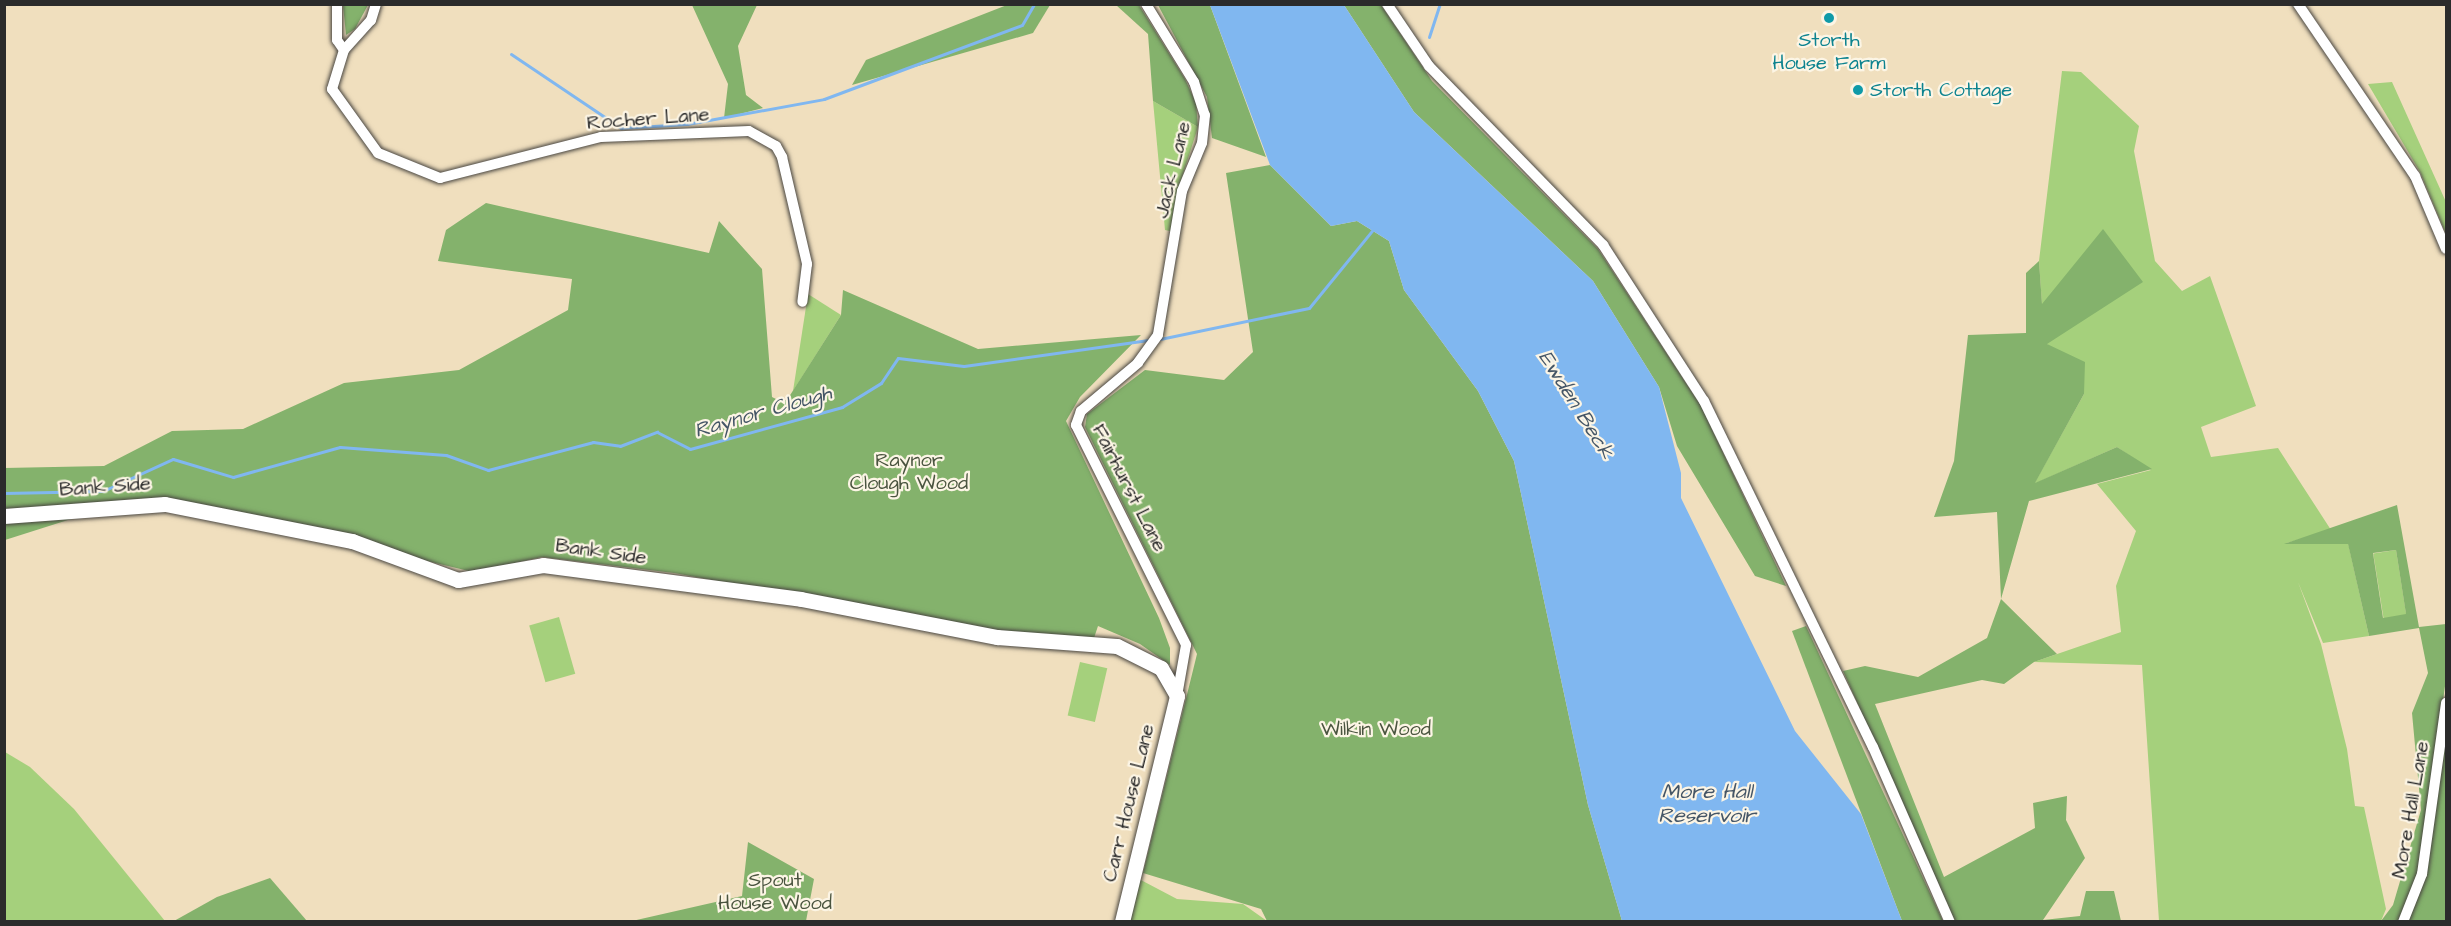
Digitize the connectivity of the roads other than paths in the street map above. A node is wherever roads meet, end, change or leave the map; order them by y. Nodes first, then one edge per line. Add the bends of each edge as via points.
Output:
1 (337, 4) edge
2 (376, 4) edge
3 (1146, 4) edge
4 (1387, 4) edge
5 (2298, 4) edge
6 (345, 50) junction
7 (2446, 249) edge
8 (802, 302) dead end
9 (1164, 322) joint
10 (4, 516) edge
11 (1177, 696) junction
12 (2446, 703) edge
13 (1122, 921) edge
14 (1950, 921) edge
15 (2403, 921) edge

1 - 6 street via 338,40
2 - 6 street via 371,20
3 - 9 street, Jack Lane via 1186,66 1205,115 1202,143 1182,191
4 - 14 street via 1429,66 1603,245 1704,401 1873,747
5 - 7 street via 2415,176
6 - 8 street, Rocher Lane via 332,88 361,132 390,161 440,178 601,137 749,131 763,136 782,157 807,264
9 - 11 street, Fairhurst Lane via 1148,349 1081,411 1076,425 1186,645
10 - 11 street, Bank Side via 165,504 352,541 458,580 543,565 801,599 997,637 1094,641 1117,646 1161,668
11 - 13 street, Carr House Lane
12 - 15 street, More Hall Lane via 2422,874

